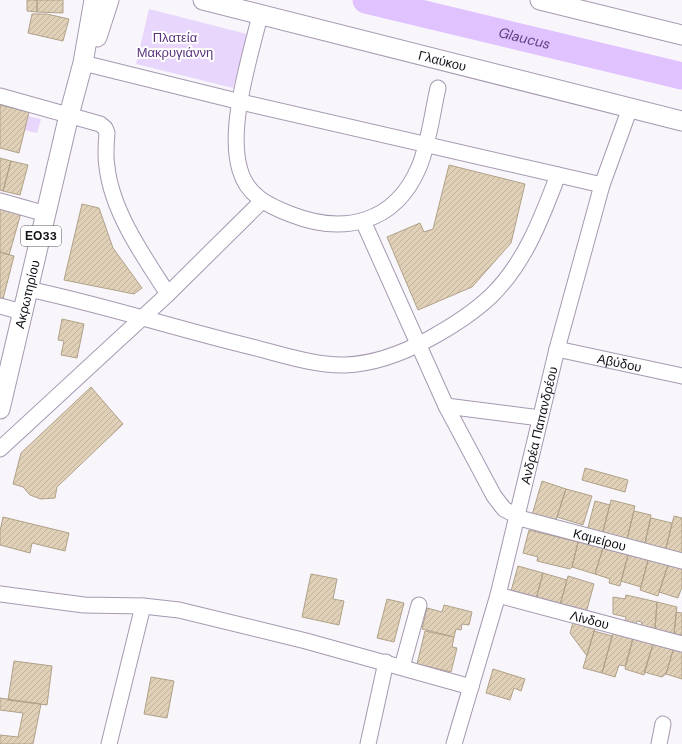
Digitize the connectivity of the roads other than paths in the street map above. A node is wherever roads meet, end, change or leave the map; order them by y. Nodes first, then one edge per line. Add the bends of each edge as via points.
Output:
1 (94, 0) edge
2 (109, 0) edge
3 (203, 0) edge
4 (540, 0) edge
5 (260, 15) junction
6 (681, 31) edge
7 (82, 63) junction
8 (438, 88) dead end
9 (0, 96) edge
10 (241, 102) junction
11 (630, 108) junction
12 (68, 115) junction
13 (682, 121) edge
14 (426, 144) junction
15 (558, 175) junction
16 (602, 185) junction
17 (0, 201) edge
18 (262, 201) junction
19 (46, 214) junction
20 (363, 221) junction
21 (28, 289) junction
22 (168, 294) junction
23 (0, 306) edge
24 (22, 312) junction
25 (142, 318) junction
26 (418, 345) junction
27 (557, 349) junction
28 (682, 376) edge
29 (446, 406) junction
30 (0, 409) edge
31 (540, 418) junction
32 (0, 449) edge
33 (517, 517) junction
34 (682, 561) edge
35 (0, 594) edge
36 (498, 595) junction
37 (419, 605) dead end
38 (143, 606) junction
39 (682, 644) edge
40 (386, 662) junction
41 (402, 667) junction
42 (471, 687) junction
43 (663, 724) dead end
44 (109, 744) edge
45 (368, 744) edge
46 (454, 744) edge
47 (659, 744) edge

1 - 7 main road, Ακρωτηρίου / ΕΟ33
2 - 7 main road, Ακρωτηρίου / ΕΟ33 via 95,43
3 - 5 main road, Γλαύκου
4 - 6 main road
5 - 10 street
5 - 11 main road, Γλαύκου
7 - 10 street
7 - 12 main road, Ακρωτηρίου / ΕΟ33
8 - 14 street
9 - 12 street
10 - 14 street
10 - 18 street via 236,143 240,169 249,188
11 - 13 main road, Γλαύκου
11 - 16 street, Ανδρέα Παπανδρέου
12 - 19 main road, Ακρωτηρίου / ΕΟ33
12 - 22 street via 100,124 105,128 106,167 112,189 136,243
14 - 15 street
14 - 20 street via 416,175 402,193 384,210
15 - 16 street
15 - 26 street via 532,236 502,283 474,310
16 - 27 street, Ανδρέα Παπανδρέου
17 - 19 street
18 - 20 street via 317,223 335,225
18 - 22 street
19 - 21 main road, Ακρωτηρίου / ΕΟ33
20 - 26 street
21 - 24 main road, Ακρωτηρίου / ΕΟ33
21 - 25 street
22 - 25 street
23 - 24 street
24 - 30 main road, Ακρωτηρίου / ΕΟ33
25 - 26 street via 222,340 331,364 350,365 376,360
25 - 32 street
26 - 29 street
27 - 28 street, Αβύδου
27 - 31 street, Ανδρέα Παπανδρέου
29 - 31 street
29 - 33 street via 499,503
31 - 33 street, Ανδρέα Παπανδρέου
33 - 34 street, Καμείρου
33 - 36 street, Ανδρέα Παπανδρέου
35 - 38 street via 84,605
36 - 39 street, Λίνδου
36 - 42 street, Ανδρέα Παπανδρέου
37 - 41 street
38 - 40 street via 178,610 236,623
38 - 44 street
40 - 41 street
40 - 45 street
41 - 42 street
42 - 46 street, Ανδρέα Παπανδρέου
43 - 47 street

